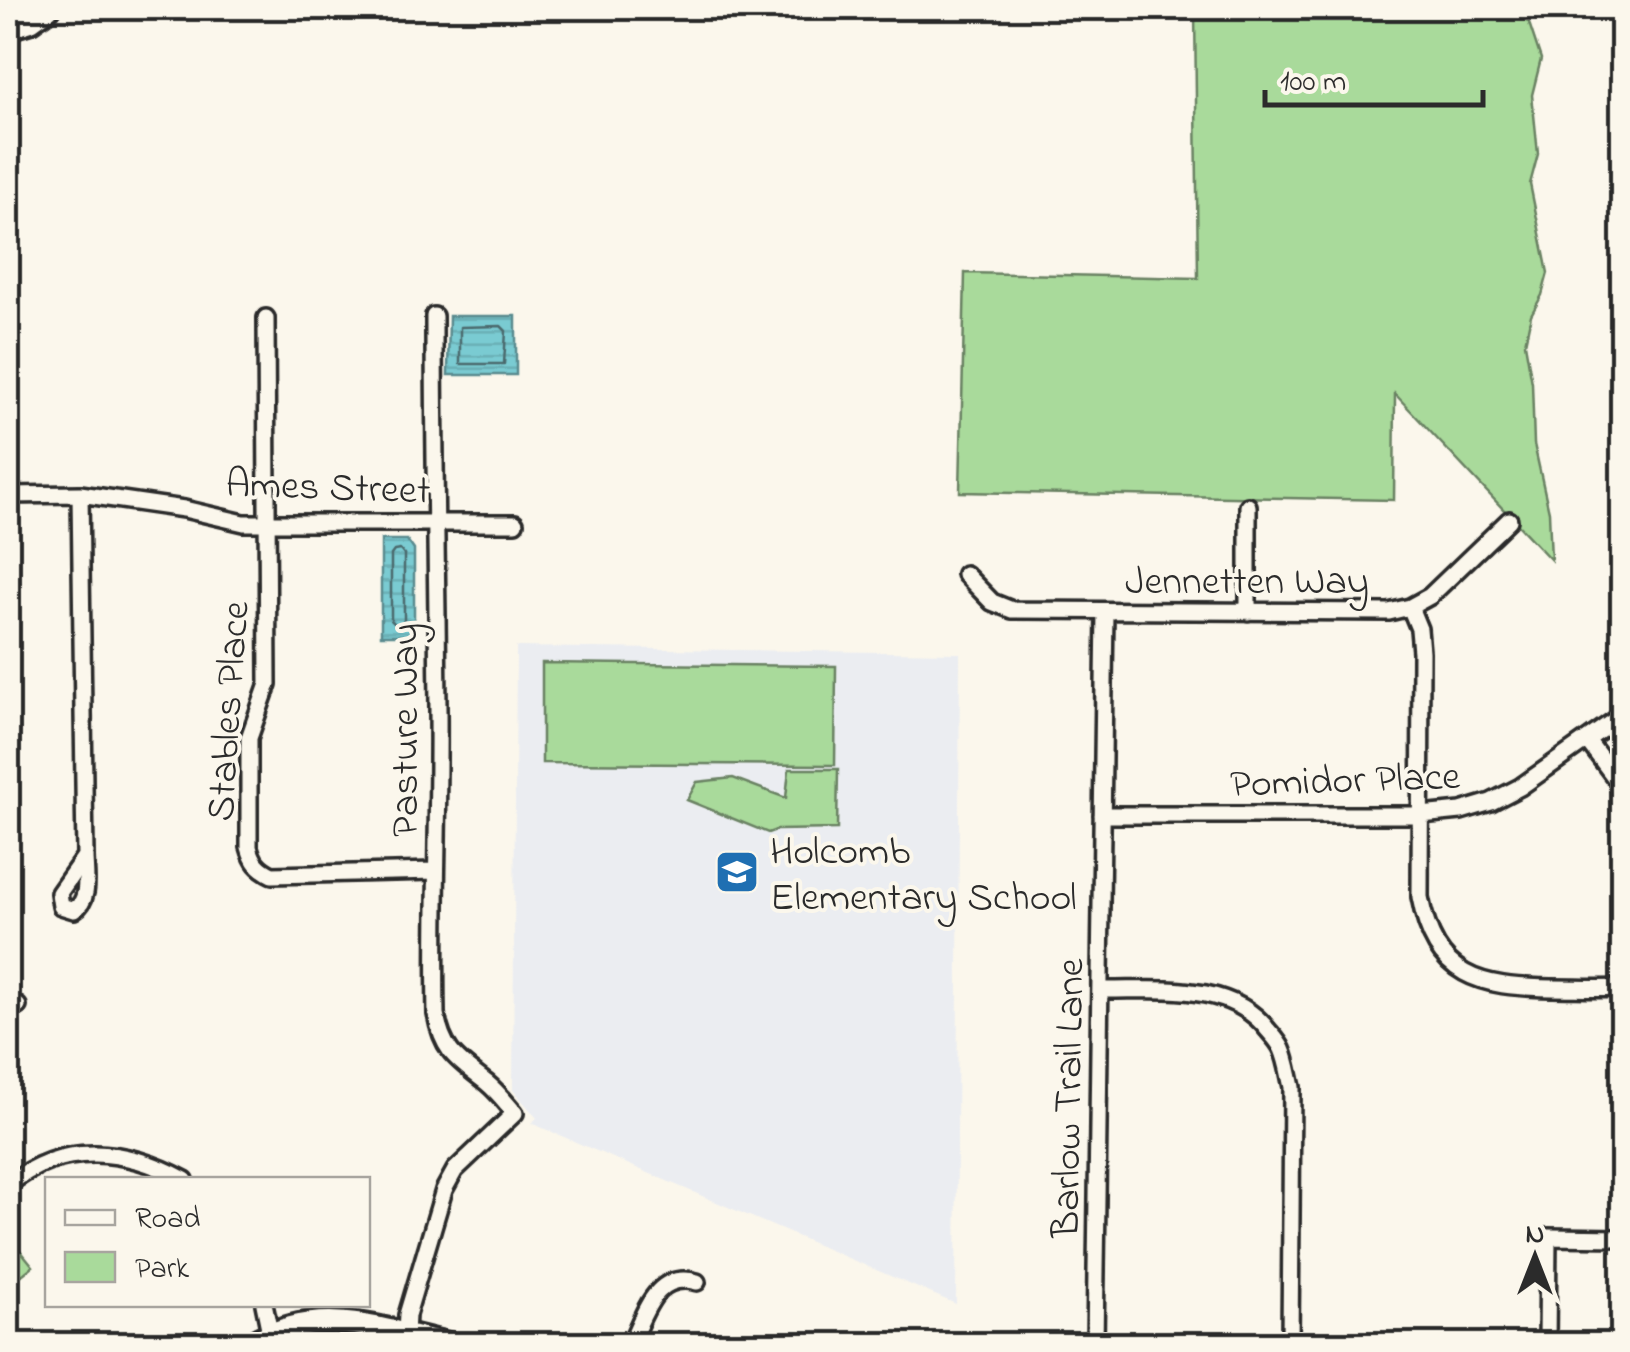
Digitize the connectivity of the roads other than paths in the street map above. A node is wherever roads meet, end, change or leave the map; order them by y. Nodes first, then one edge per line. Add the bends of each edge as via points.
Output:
1 (49, 8) edge
2 (8, 28) edge
3 (434, 316) dead end
4 (266, 318) dead end
5 (8, 494) edge
6 (80, 494) junction
7 (1248, 506) dead end
8 (1508, 520) dead end
9 (515, 522) dead end
10 (266, 523) junction
11 (434, 523) junction
12 (965, 574) dead end
13 (1410, 608) junction
14 (1105, 612) junction
15 (1248, 612) junction
16 (1622, 715) edge
17 (1588, 740) junction
18 (1622, 788) edge
19 (1102, 815) junction
20 (1420, 816) junction
21 (85, 856) dead end
22 (434, 871) junction
23 (1622, 988) edge
24 (1100, 990) junction
25 (178, 1177) edge
26 (8, 1185) edge
27 (1622, 1238) edge
28 (697, 1282) dead end
29 (265, 1307) edge
30 (270, 1333) junction
31 (406, 1334) junction
32 (251, 1344) edge
33 (448, 1344) edge
34 (630, 1344) edge
35 (1095, 1344) edge
36 (1290, 1344) edge
37 (1546, 1344) edge

1 - 2 street
3 - 11 street, Pasture Way
4 - 10 street, Stables Place
5 - 6 street, Ames Street
6 - 10 street, Ames Street
6 - 21 street
7 - 15 street
8 - 13 street, Jennetten Way
9 - 11 street, Ames Street
10 - 11 street, Ames Street
10 - 22 street, Stables Place via 268,684 250,738 252,860 272,875
11 - 22 street, Pasture Way
12 - 14 street, Jennetten Way via 992,602 1012,610
13 - 15 street, Jennetten Way
13 - 20 street via 1421,652
14 - 15 street, Jennetten Way
14 - 19 street, Barlow Trail Lane
16 - 17 street, Pomidor Place
17 - 18 street
17 - 20 street, Pomidor Place via 1491,802
19 - 20 street, Pomidor Place
19 - 24 street, Barlow Trail Lane
20 - 23 street via 1424,917 1456,967 1506,987
22 - 31 street, Pasture Way via 440,1036 459,1063 515,1113 464,1160 444,1190
24 - 35 street, Barlow Trail Lane
24 - 36 street via 1209,994 1262,1022 1282,1048 1292,1087
25 - 26 street via 143,1160 100,1154 50,1162
27 - 37 street via 1548,1238
28 - 34 street via 685,1278 663,1286
29 - 30 street
30 - 31 street via 326,1321
30 - 32 street
31 - 33 street

